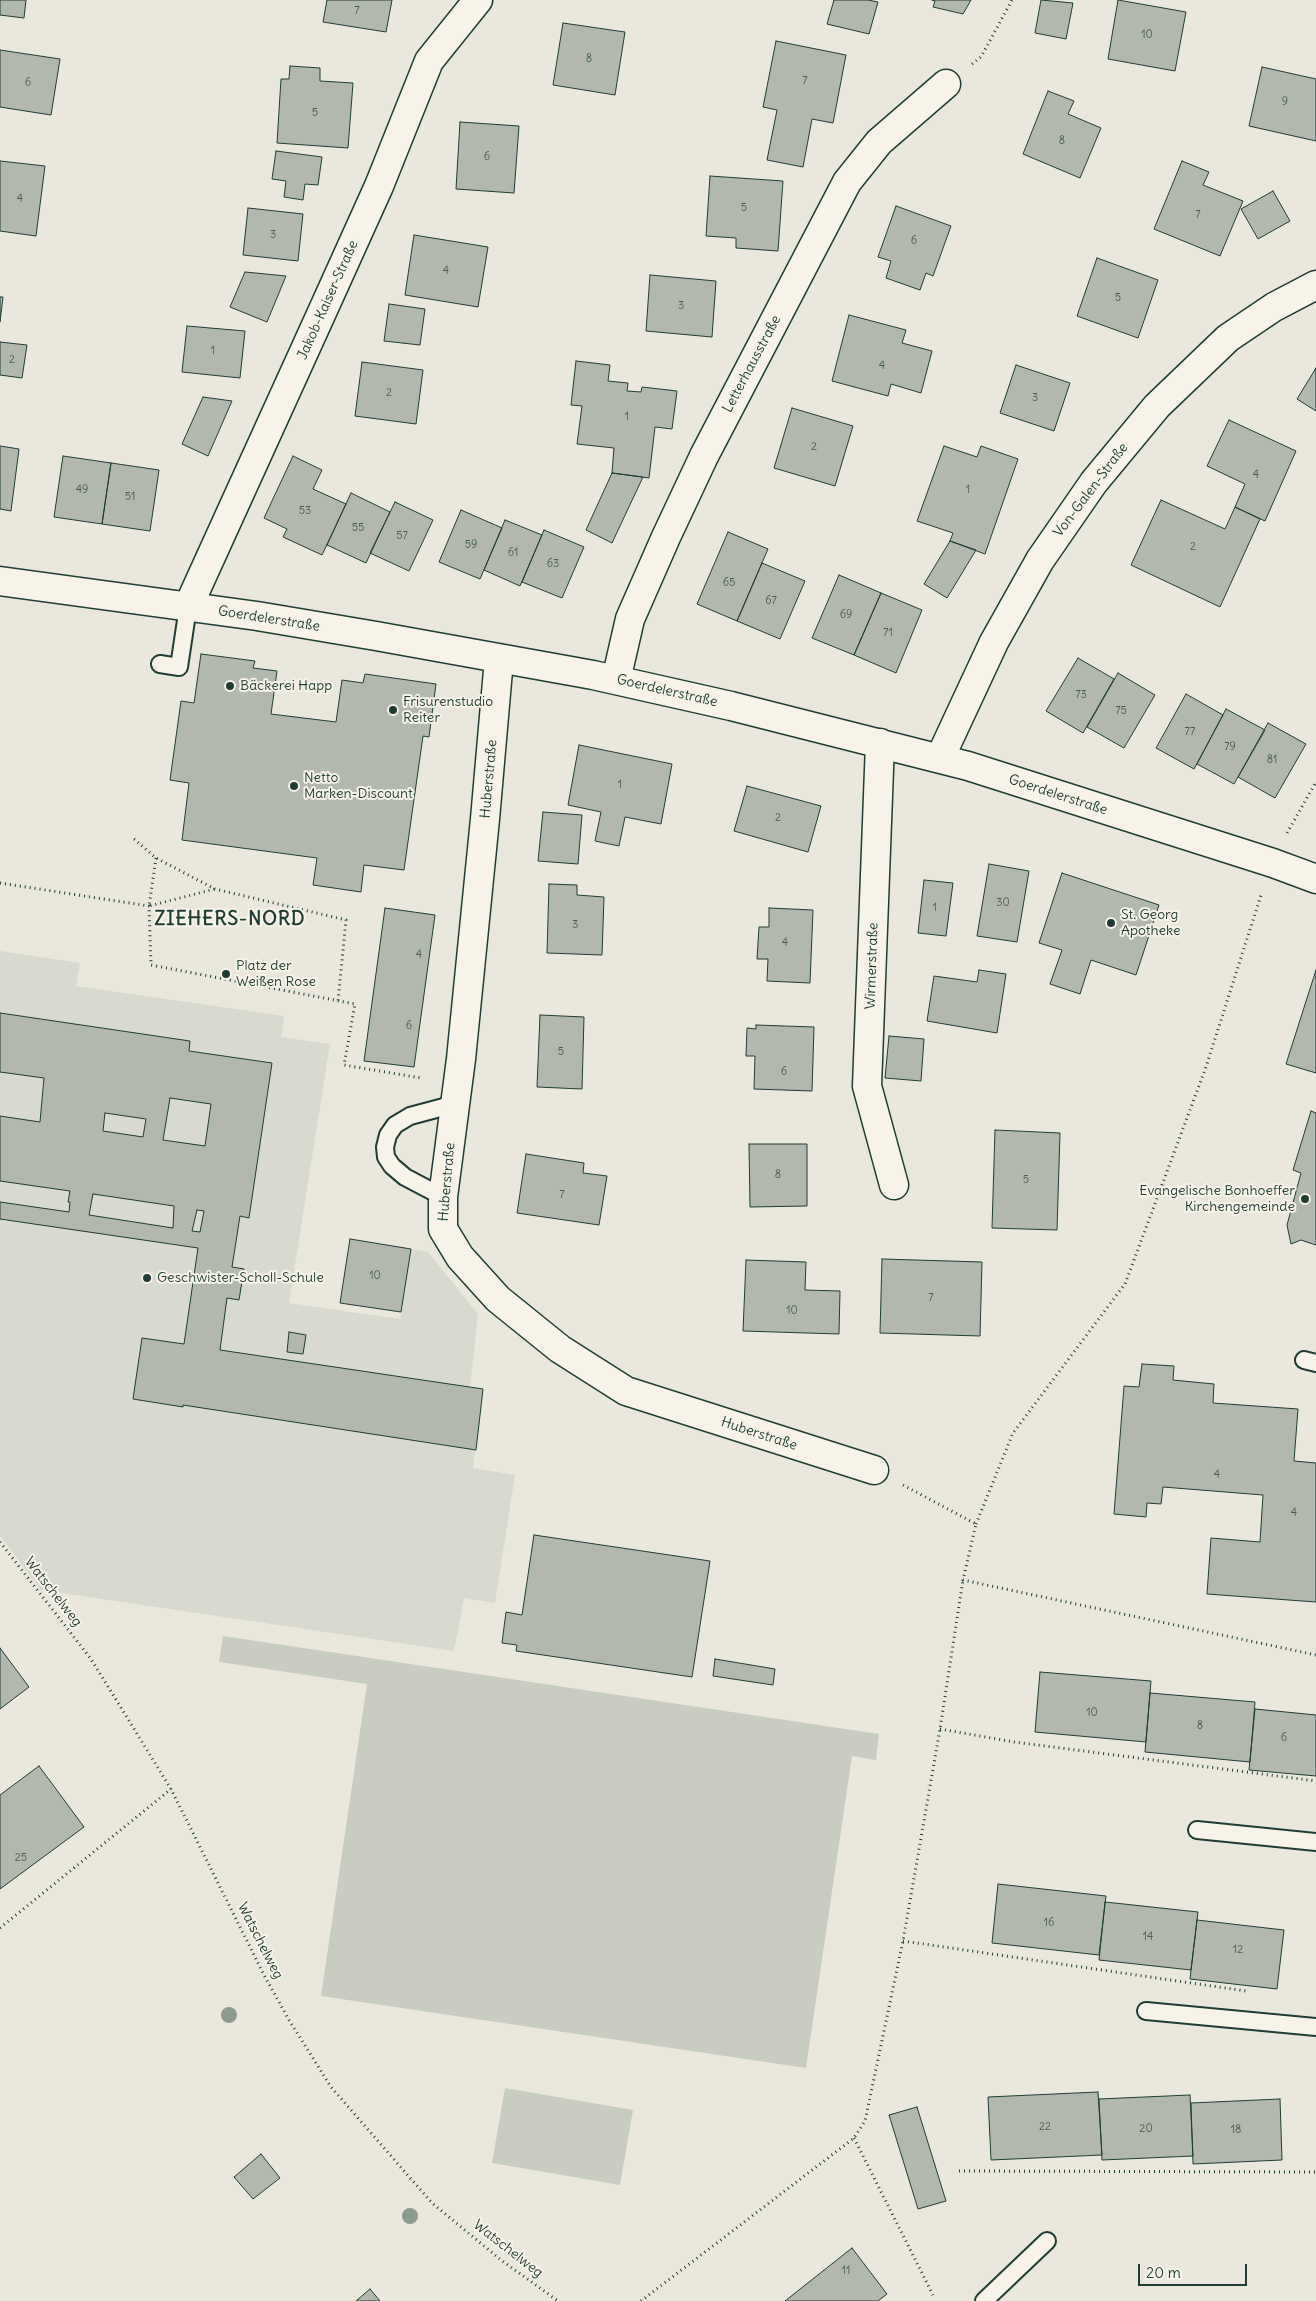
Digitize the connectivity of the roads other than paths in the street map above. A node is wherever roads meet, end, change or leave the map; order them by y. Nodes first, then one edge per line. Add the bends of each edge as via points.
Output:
1 (478, 0) edge
2 (946, 84) road end
3 (1316, 286) edge
4 (0, 581) edge
5 (188, 607) junction
6 (499, 659) junction
7 (160, 664) dead end
8 (616, 680) junction
9 (880, 743) junction
10 (940, 758) junction
11 (1316, 880) edge
12 (455, 1104) junction
13 (894, 1185) dead end
14 (443, 1197) junction
15 (874, 1470) road end
16 (1197, 1830) dead end
17 (1316, 1842) edge
18 (1146, 2011) dead end
19 (1316, 2027) edge
20 (1047, 2241) dead end
21 (984, 2301) edge

1 - 5 street, Jakob-Kaiser-Straße via 430,61 379,186
2 - 8 street, Letterhausstraße via 880,142 848,182 704,456 666,537 630,620
3 - 10 street, Von-Galen-Straße via 1274,307 1228,338 1156,406 1094,482 1040,560 994,642
4 - 5 street, Goerdelerstraße
5 - 6 street, Goerdelerstraße
5 - 7 lane via 179,667
6 - 8 street, Goerdelerstraße
6 - 12 street, Huberstraße via 486,819
8 - 9 street, Goerdelerstraße
9 - 10 street, Goerdelerstraße
9 - 13 street, Wirmerstraße via 867,1086
10 - 11 street, Goerdelerstraße via 1264,860
12 - 14 street, Huberstraße
12 - 14 lane via 410,1116 395,1125 385,1147 386,1157 392,1166 405,1177
14 - 15 street, Huberstraße via 443,1229 447,1237 460,1258 498,1299 560,1349 626,1392
16 - 17 lane
18 - 19 lane
20 - 21 lane

